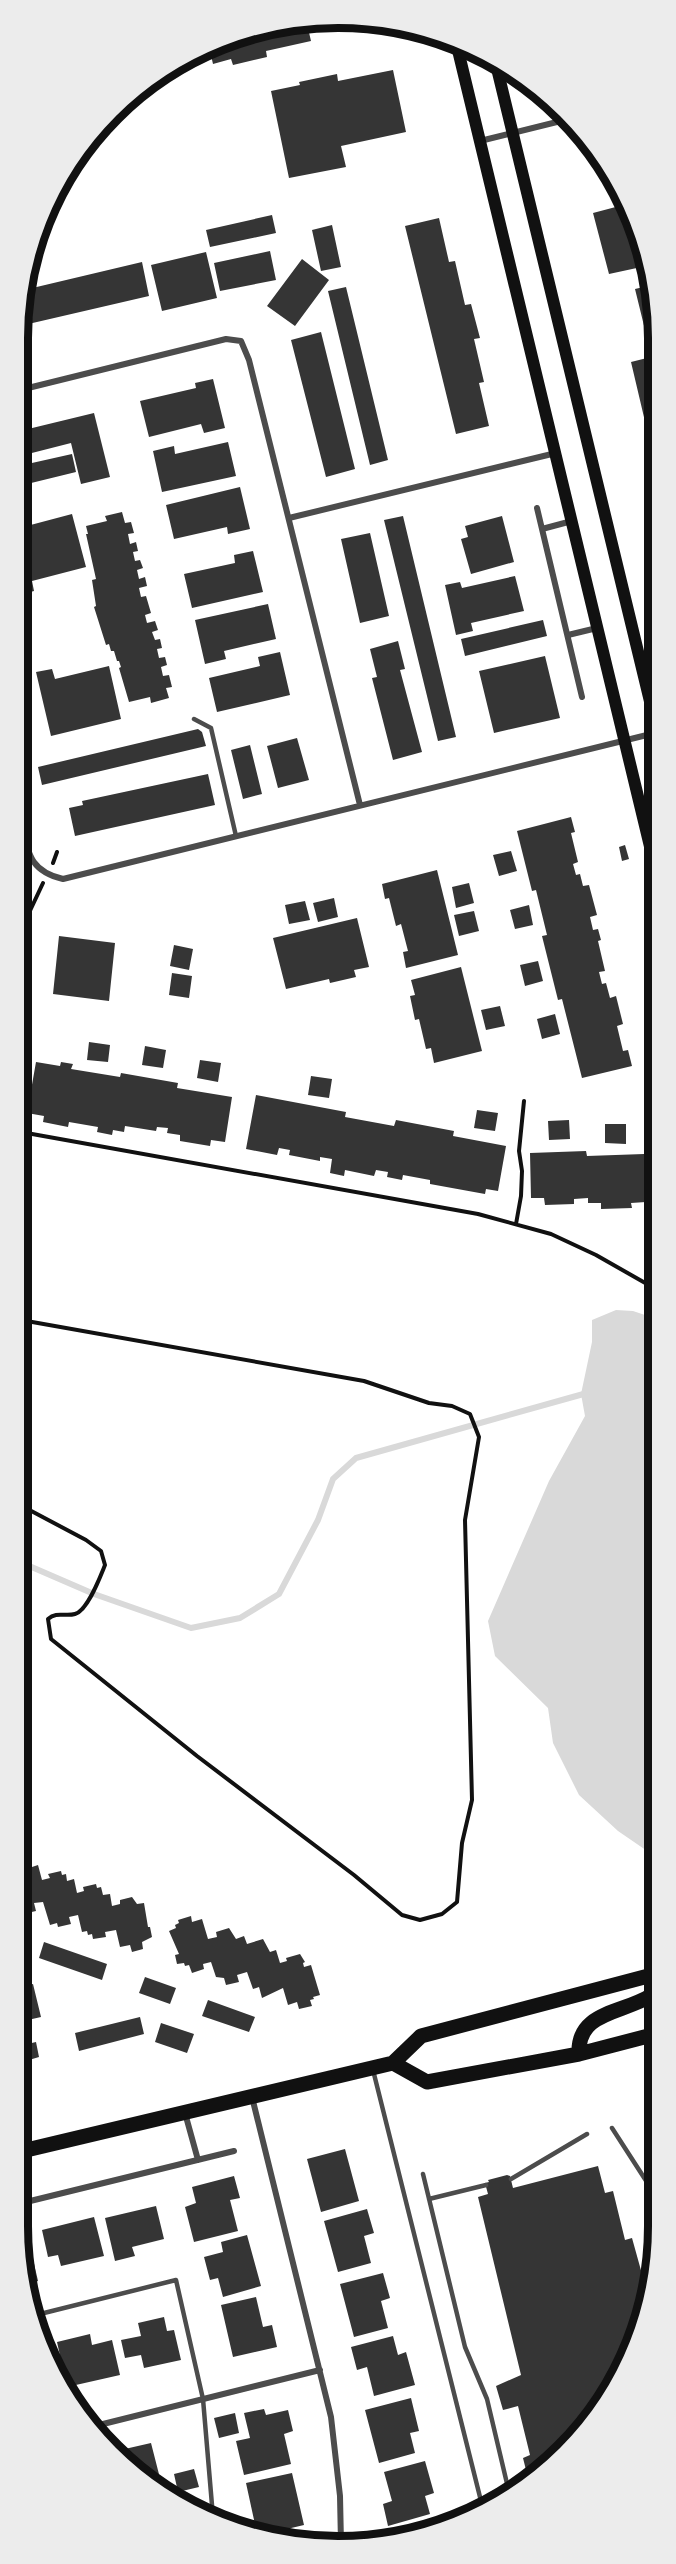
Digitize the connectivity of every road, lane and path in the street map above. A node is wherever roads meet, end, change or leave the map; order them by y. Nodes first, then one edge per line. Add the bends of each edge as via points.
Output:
1 (459, 53) edge
2 (498, 73) edge
3 (560, 122) edge
4 (513, 133) junction
5 (480, 141) junction
6 (28, 387) edge
7 (556, 453) junction
8 (537, 508) dead end
9 (289, 519) junction
10 (572, 521) junction
11 (542, 529) junction
12 (598, 627) junction
13 (567, 635) junction
14 (648, 693) edge
15 (582, 697) dead end
16 (194, 719) dead end
17 (648, 735) edge
18 (626, 741) junction
19 (360, 805) junction
20 (236, 836) junction
21 (648, 837) edge
22 (28, 849) edge
23 (57, 852) dead end
24 (47, 875) junction
25 (28, 915) edge
26 (524, 1101) dead end
27 (28, 1133) edge
28 (516, 1224) junction
29 (648, 1284) edge
30 (28, 1321) edge
31 (28, 1509) edge
32 (648, 1977) edge
33 (648, 1997) edge
34 (648, 2036) edge
35 (579, 2054) junction
36 (393, 2063) junction
37 (372, 2068) junction
38 (252, 2096) junction
39 (185, 2112) junction
40 (612, 2128) dead end
41 (587, 2134) dead end
42 (28, 2150) edge
43 (234, 2151) dead end
44 (198, 2160) junction
45 (423, 2174) dead end
46 (511, 2180) dead end
47 (648, 2184) edge
48 (486, 2185) dead end
49 (429, 2199) junction
50 (28, 2202) edge
51 (41, 2314) edge
52 (320, 2370) junction
53 (203, 2399) junction
54 (101, 2425) edge
55 (507, 2485) edge
56 (481, 2501) edge
57 (212, 2509) edge
58 (341, 2536) edge

1 - 5 main road
2 - 4 main road
3 - 4 street
4 - 5 street
4 - 14 main road
5 - 7 main road
6 - 9 street via 226,339 241,341
7 - 9 street
7 - 10 main road
8 - 11 street
9 - 19 street
10 - 11 street
10 - 12 main road
11 - 13 street
12 - 13 street
12 - 18 main road
13 - 15 street
16 - 20 lane via 211,728
17 - 18 street
18 - 19 street
18 - 21 main road
19 - 20 street
20 - 24 street via 63,879
22 - 24 street via 32,861
23 - 24 path
24 - 25 path
26 - 28 path via 519,1151 521,1196
27 - 28 path
28 - 29 path via 552,1234
30 - 31 path via 364,1381 470,1414 479,1437 465,1520 472,1800 462,1843 457,1902 442,1914 420,1920 402,1915 51,1639 48,1619 54,1614 82,1610 105,1565 101,1551 86,1540
32 - 36 main road via 421,2036
33 - 35 main road via 588,2023 578,2041
34 - 35 main road
35 - 36 main road via 427,2082
36 - 37 main road
37 - 38 main road
37 - 56 lane
38 - 39 main road
38 - 52 street
39 - 42 main road
39 - 44 street
40 - 47 lane
41 - 46 lane
43 - 44 street
44 - 50 street
45 - 49 lane
48 - 49 lane
49 - 55 lane via 465,2347 487,2399
51 - 53 lane via 176,2280
52 - 53 street
52 - 58 street via 336,2455
53 - 54 street
53 - 57 lane

